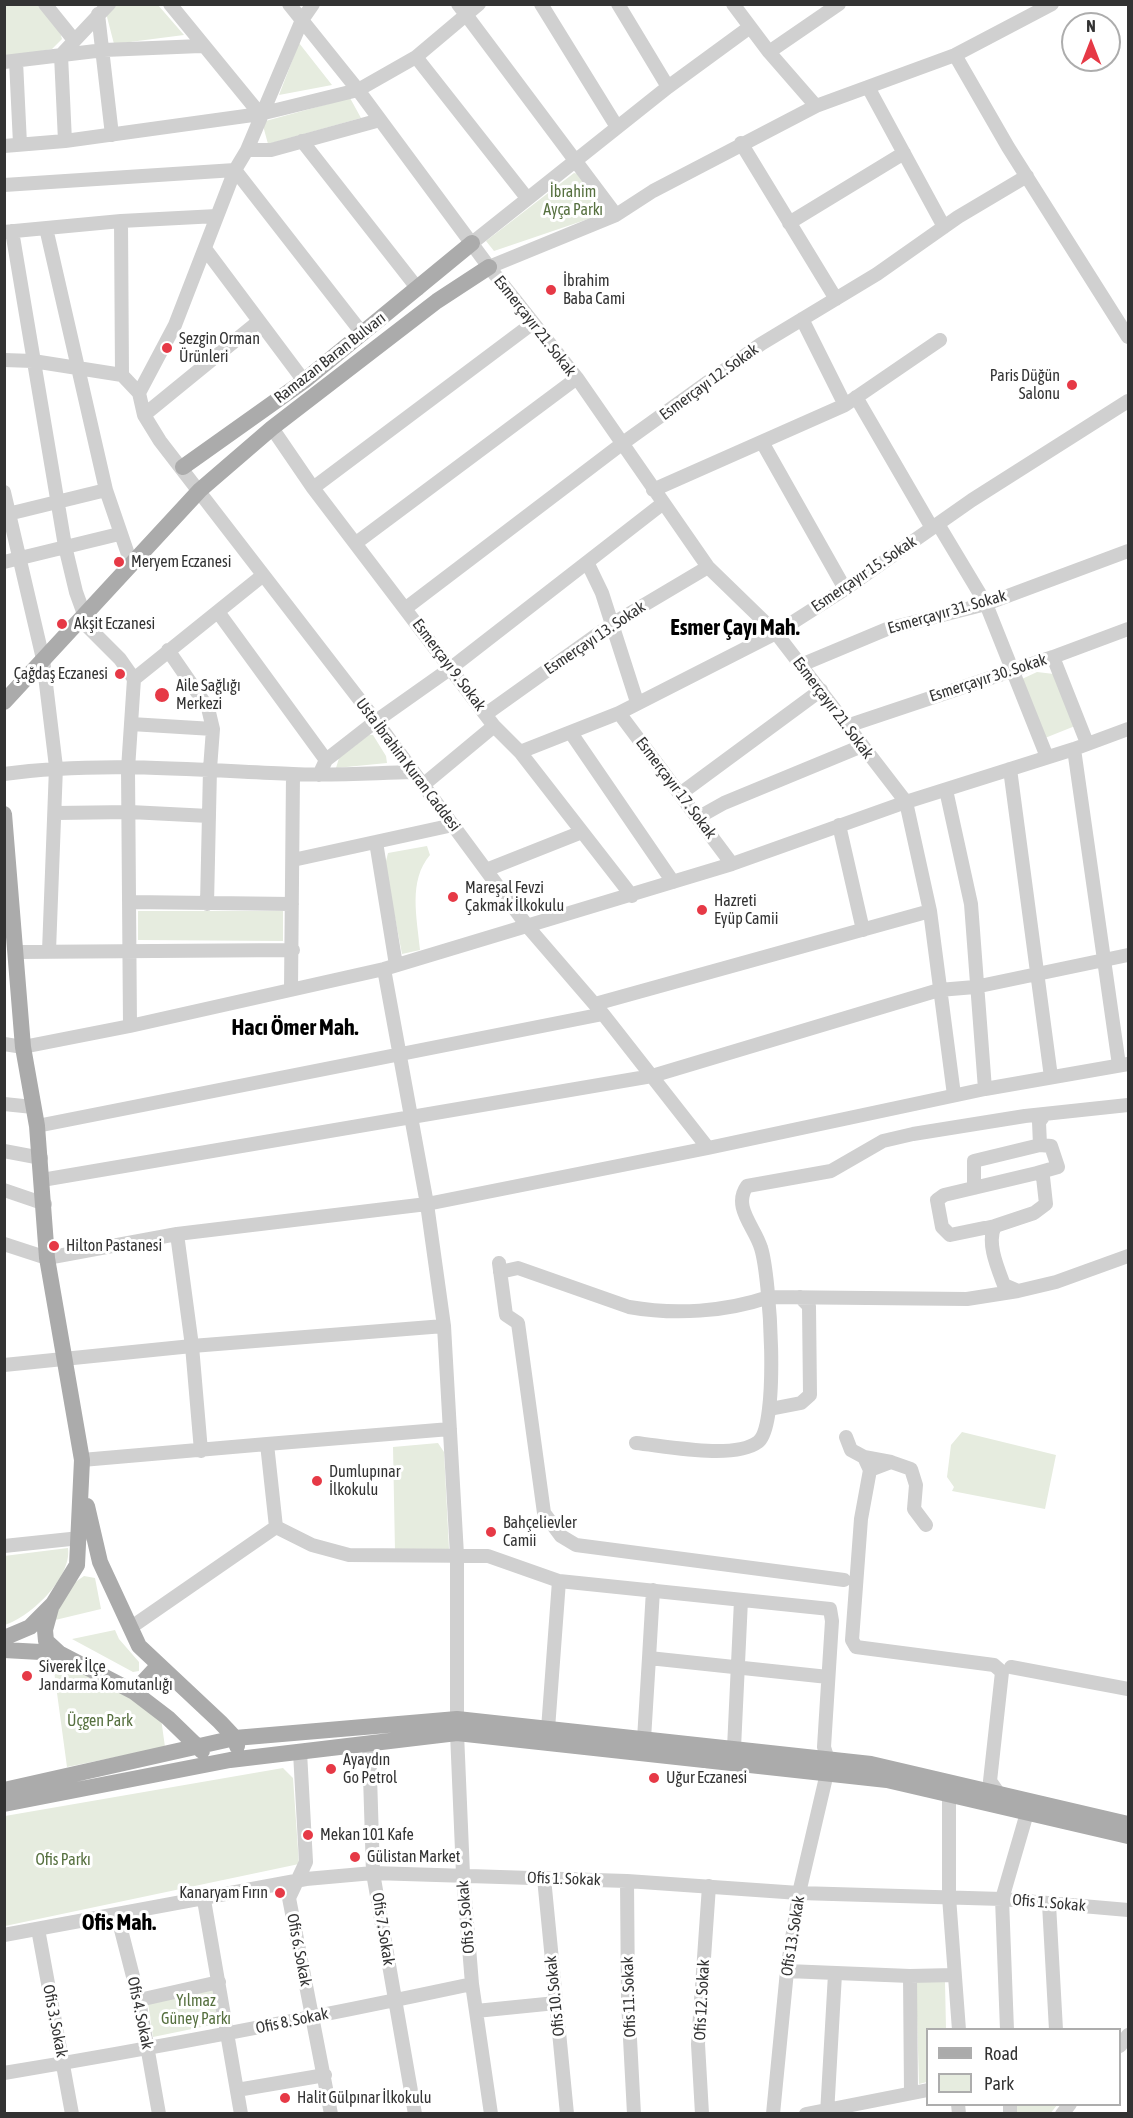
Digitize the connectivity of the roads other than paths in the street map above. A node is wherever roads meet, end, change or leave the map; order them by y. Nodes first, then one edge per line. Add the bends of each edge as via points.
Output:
1 (45, 4) edge
2 (109, 4) edge
3 (170, 4) edge
4 (289, 4) edge
5 (313, 4) edge
6 (479, 4) edge
7 (541, 4) edge
8 (618, 4) edge
9 (733, 4) edge
10 (839, 4) edge
11 (1052, 4) edge
12 (463, 9) edge
13 (98, 14) junction
14 (302, 20) junction
15 (750, 27) junction
16 (75, 40) junction
17 (201, 46) junction
18 (104, 50) junction
19 (769, 52) junction
20 (61, 55) junction
21 (955, 55) junction
22 (416, 57) junction
23 (10, 62) edge
24 (668, 87) junction
25 (868, 87) junction
26 (358, 90) junction
27 (816, 106) junction
28 (260, 114) junction
29 (380, 120) junction
30 (617, 127) junction
31 (112, 135) junction
32 (65, 141) junction
33 (302, 141) junction
34 (741, 143) junction
35 (21, 144) junction
36 (4, 146) edge
37 (247, 150) junction
38 (904, 153) junction
39 (575, 160) junction
40 (235, 170) junction
41 (1027, 176) junction
42 (4, 185) edge
43 (527, 198) junction
44 (616, 214) junction
45 (218, 216) junction
46 (121, 221) junction
47 (789, 223) junction
48 (944, 227) junction
49 (46, 228) junction
50 (8, 231) edge
51 (472, 243) junction
52 (206, 250) junction
53 (489, 267) junction
54 (418, 289) junction
55 (836, 299) junction
56 (802, 320) junction
57 (258, 322) junction
58 (533, 323) junction
59 (362, 333) junction
60 (1128, 337) edge
61 (940, 340) dead end
62 (4, 360) edge
63 (33, 361) junction
64 (77, 368) junction
65 (122, 375) junction
66 (577, 378) junction
67 (304, 381) junction
68 (139, 393) junction
69 (850, 401) junction
70 (1128, 401) edge
71 (144, 415) junction
72 (273, 428) junction
73 (762, 442) junction
74 (623, 443) junction
75 (183, 467) junction
76 (313, 488) junction
77 (653, 489) junction
78 (106, 490) junction
79 (200, 490) junction
80 (4, 492) edge
81 (58, 501) junction
82 (662, 504) junction
83 (6, 515) edge
84 (935, 526) junction
85 (119, 534) junction
86 (356, 543) junction
87 (65, 546) junction
88 (1128, 550) edge
89 (21, 558) junction
90 (4, 562) edge
91 (131, 563) junction
92 (588, 564) junction
93 (708, 567) junction
94 (262, 576) junction
95 (845, 589) junction
96 (986, 604) junction
97 (406, 608) junction
98 (218, 612) junction
99 (83, 615) junction
100 (612, 624) junction
101 (1128, 628) edge
102 (776, 633) junction
103 (168, 650) junction
104 (1053, 657) junction
105 (43, 659) junction
106 (801, 665) junction
107 (451, 668) junction
108 (1011, 672) junction
109 (134, 679) junction
110 (821, 690) junction
111 (4, 702) edge
112 (637, 702) junction
113 (619, 713) junction
114 (486, 714) junction
115 (376, 721) junction
116 (131, 724) junction
117 (494, 726) junction
118 (847, 726) junction
119 (213, 729) junction
120 (1128, 729) edge
121 (570, 733) junction
122 (862, 746) junction
123 (1080, 746) junction
124 (520, 752) junction
125 (1047, 757) junction
126 (326, 760) junction
127 (56, 767) junction
128 (128, 769) junction
129 (210, 769) junction
130 (1010, 769) junction
131 (412, 772) junction
132 (4, 774) edge
133 (293, 774) junction
134 (319, 775) junction
135 (423, 785) junction
136 (946, 790) junction
137 (680, 794) junction
138 (906, 802) junction
139 (130, 812) junction
140 (56, 813) junction
141 (4, 814) edge
142 (209, 816) junction
143 (699, 817) junction
144 (453, 825) junction
145 (839, 825) junction
146 (582, 832) junction
147 (376, 842) junction
148 (292, 860) junction
149 (732, 864) junction
150 (486, 870) junction
151 (673, 882) junction
152 (632, 896) junction
153 (130, 902) junction
154 (207, 904) junction
155 (292, 904) junction
156 (930, 910) junction
157 (528, 927) junction
158 (863, 930) junction
159 (293, 950) junction
160 (49, 951) junction
161 (17, 952) junction
162 (130, 953) junction
163 (1128, 955) edge
164 (1104, 958) junction
165 (390, 967) junction
166 (1037, 973) junction
167 (975, 987) junction
168 (291, 989) junction
169 (939, 990) junction
170 (599, 1009) junction
171 (130, 1026) junction
172 (4, 1044) edge
173 (23, 1047) junction
174 (398, 1055) junction
175 (1124, 1065) edge
176 (652, 1076) junction
177 (1051, 1077) junction
178 (985, 1089) junction
179 (954, 1095) junction
180 (4, 1104) edge
181 (1128, 1105) edge
182 (33, 1107) junction
183 (410, 1118) junction
184 (1042, 1118) junction
185 (37, 1126) junction
186 (1040, 1144) junction
187 (708, 1148) junction
188 (4, 1151) edge
189 (40, 1158) junction
190 (1044, 1174) junction
191 (42, 1180) junction
192 (974, 1188) junction
193 (4, 1190) edge
194 (45, 1204) junction
195 (427, 1204) junction
196 (990, 1229) junction
197 (177, 1234) junction
198 (4, 1244) edge
199 (1128, 1256) edge
200 (47, 1258) junction
201 (1002, 1289) junction
202 (769, 1297) junction
203 (805, 1301) junction
204 (444, 1326) junction
205 (192, 1346) junction
206 (65, 1361) junction
207 (4, 1365) edge
208 (770, 1409) junction
209 (450, 1429) junction
210 (846, 1437) dead end
211 (636, 1443) dead end
212 (267, 1444) junction
213 (201, 1451) junction
214 (82, 1460) junction
215 (867, 1464) junction
216 (82, 1484) junction
217 (926, 1525) dead end
218 (276, 1527) junction
219 (80, 1538) junction
220 (4, 1546) edge
221 (457, 1555) junction
222 (100, 1562) junction
223 (77, 1565) junction
224 (559, 1581) junction
225 (850, 1584) junction
226 (653, 1590) junction
227 (741, 1600) junction
228 (53, 1604) junction
229 (130, 1628) junction
230 (4, 1638) edge
231 (4, 1650) edge
232 (59, 1653) junction
233 (649, 1658) junction
234 (158, 1666) junction
235 (738, 1666) junction
236 (1002, 1668) junction
237 (828, 1677) junction
238 (1128, 1689) edge
239 (134, 1692) junction
240 (457, 1726) junction
241 (548, 1729) junction
242 (236, 1738) junction
243 (644, 1739) junction
244 (369, 1743) junction
245 (195, 1747) junction
246 (734, 1748) junction
247 (300, 1752) junction
248 (230, 1760) junction
249 (828, 1767) junction
250 (4, 1790) edge
251 (997, 1791) junction
252 (949, 1796) junction
253 (4, 1804) edge
254 (1027, 1813) junction
255 (1128, 1824) edge
256 (1128, 1836) edge
257 (373, 1873) junction
258 (463, 1874) junction
259 (543, 1878) junction
260 (296, 1881) junction
261 (627, 1881) junction
262 (709, 1886) junction
263 (799, 1893) junction
264 (949, 1898) junction
265 (1002, 1899) junction
266 (204, 1900) junction
267 (1049, 1904) junction
268 (1128, 1910) edge
269 (117, 1914) junction
270 (38, 1929) junction
271 (4, 1935) edge
272 (787, 1971) junction
273 (835, 1974) junction
274 (954, 1975) junction
275 (910, 1976) junction
276 (219, 1982) junction
277 (472, 1984) junction
278 (139, 2000) junction
279 (394, 2000) junction
280 (556, 2003) junction
281 (476, 2011) junction
282 (312, 2016) junction
283 (959, 2028) edge
284 (1007, 2028) edge
285 (1056, 2028) edge
286 (228, 2034) junction
287 (147, 2046) junction
288 (63, 2063) junction
289 (4, 2073) edge
290 (325, 2075) junction
291 (237, 2090) junction
292 (926, 2090) edge
293 (911, 2093) junction
294 (827, 2112) edge
295 (72, 2114) edge
296 (159, 2114) edge
297 (241, 2114) edge
298 (331, 2114) edge
299 (415, 2114) edge
300 (491, 2114) edge
301 (567, 2114) edge
302 (634, 2114) edge
303 (702, 2114) edge
304 (773, 2114) edge
305 (806, 2114) edge

1 - 16 street
2 - 13 street
3 - 17 street
4 - 14 street, Esmerçayır 21. Sokak
5 - 14 street
6 - 12 street
7 - 30 street
8 - 24 street
9 - 15 street
10 - 19 street
11 - 21 street
12 - 22 street
12 - 39 street
13 - 16 street
13 - 18 street
14 - 26 street, Esmerçayır 21. Sokak
14 - 28 street
15 - 19 street
15 - 24 street
16 - 20 street
17 - 18 street
17 - 28 street
18 - 20 street
18 - 31 street
19 - 27 street
20 - 23 street
20 - 32 street
21 - 25 street
21 - 41 street
22 - 26 street
22 - 43 street
23 - 35 street
24 - 30 street
25 - 27 street
25 - 38 street
26 - 28 street
26 - 29 street, Esmerçayır 21. Sokak
27 - 34 street
28 - 31 street
28 - 37 street
29 - 33 street
29 - 51 street, Esmerçayır 21. Sokak
30 - 39 street
31 - 32 street
32 - 35 street
33 - 37 street via 271,150
33 - 54 street
34 - 44 street
34 - 47 street
35 - 36 street
37 - 40 street
38 - 47 street
38 - 48 street
39 - 43 street
39 - 44 street
40 - 42 street
40 - 45 street
40 - 59 street
41 - 48 street, Esmerçayı 12. Sokak
41 - 60 street
43 - 51 street
44 - 53 street
45 - 46 street
45 - 52 street
46 - 49 street
46 - 65 street
47 - 55 street
48 - 55 street, Esmerçayı 12. Sokak
49 - 50 street
49 - 64 street
50 - 63 street
51 - 53 street, Esmerçayır 21. Sokak
51 - 54 main road, Ramazan Baran Bulvarı
52 - 57 street
52 - 68 street via 175,325
53 - 58 street, Esmerçayır 21. Sokak
53 - 72 main road, Ramazan Baran Bulvarı via 437,301
54 - 59 main road, Ramazan Baran Bulvarı
55 - 56 street, Esmerçayı 12. Sokak
56 - 69 street
56 - 74 street, Esmerçayı 12. Sokak via 761,344
57 - 67 street
57 - 71 street
58 - 66 street, Esmerçayır 21. Sokak
58 - 76 street
59 - 67 main road, Ramazan Baran Bulvarı
61 - 69 street
62 - 63 street
63 - 64 street
63 - 81 street
64 - 65 street
64 - 78 street
65 - 68 street
66 - 74 street, Esmerçayır 21. Sokak
66 - 86 street
67 - 75 main road, Ramazan Baran Bulvarı
68 - 71 street, Usta İbrahim Kuran Caddesi
69 - 73 street
69 - 84 street
70 - 84 street, Esmerçayır 15. Sokak
71 - 75 street, Usta İbrahim Kuran Caddesi
72 - 76 street, Esmerçayı 9. Sokak
72 - 79 main road, Ramazan Baran Bulvarı
73 - 77 street
73 - 95 street
74 - 77 street, Esmerçayır 21. Sokak
74 - 97 street, Esmerçayı 12. Sokak
75 - 79 street, Usta İbrahim Kuran Caddesi
76 - 86 street, Esmerçayı 9. Sokak
77 - 82 street, Esmerçayır 21. Sokak
78 - 81 street
78 - 85 street
79 - 91 main road, Ramazan Baran Bulvarı
79 - 94 street, Usta İbrahim Kuran Caddesi
80 - 83 street
81 - 83 street
81 - 87 street
82 - 92 street
82 - 93 street, Esmerçayır 21. Sokak
83 - 89 street
84 - 95 street, Esmerçayır 15. Sokak
84 - 96 street
85 - 87 street
85 - 91 street
86 - 97 street, Esmerçayı 9. Sokak
87 - 89 street
87 - 99 street
88 - 96 street, Esmerçayır 31. Sokak
89 - 90 street
89 - 105 street
91 - 99 main road, Ramazan Baran Bulvarı
92 - 100 street
92 - 107 street
93 - 100 street, Esmerçayı 13. Sokak
93 - 102 street, Esmerçayır 21. Sokak
94 - 98 street
94 - 115 street, Usta İbrahim Kuran Caddesi
95 - 102 street, Esmerçayır 15. Sokak
96 - 106 street, Esmerçayır 31. Sokak via 887,629
96 - 108 street
97 - 107 street, Esmerçayı 9. Sokak
98 - 103 street
98 - 126 street
99 - 105 main road, Ramazan Baran Bulvarı
99 - 109 street via 89,628
100 - 112 street
100 - 114 street, Esmerçayı 13. Sokak
101 - 104 street, Esmerçayır 30. Sokak
102 - 106 street, Esmerçayır 21. Sokak
102 - 112 street, Esmerçayır 15. Sokak
103 - 109 street
103 - 119 street via 208,708
104 - 108 street, Esmerçayır 30. Sokak
104 - 123 street
105 - 111 main road, Ramazan Baran Bulvarı
105 - 127 street
106 - 110 street, Esmerçayır 21. Sokak
107 - 114 street, Esmerçayı 9. Sokak
107 - 115 street
108 - 118 street, Esmerçayır 30. Sokak
108 - 125 street
109 - 116 street
110 - 118 street, Esmerçayır 21. Sokak
110 - 137 street
112 - 113 street, Esmerçayır 15. Sokak
113 - 121 street, Esmerçayır 15. Sokak
113 - 137 street, Esmerçayır 17. Sokak
114 - 117 street, Esmerçayı 9. Sokak
115 - 126 street
115 - 131 street, Usta İbrahim Kuran Caddesi
116 - 119 street
116 - 128 street
117 - 124 street, Esmerçayı 9. Sokak
117 - 135 street
118 - 122 street, Esmerçayır 21. Sokak
119 - 129 street
120 - 123 street
121 - 124 street, Esmerçayır 15. Sokak
121 - 151 street
122 - 138 street, Esmerçayır 21. Sokak
122 - 143 street
123 - 125 street
123 - 164 street
124 - 146 street, Esmerçayı 9. Sokak
125 - 130 street
126 - 134 street
127 - 128 street
127 - 132 street
127 - 140 street
128 - 129 street
128 - 139 street
129 - 133 street
129 - 142 street
130 - 136 street
130 - 166 street
131 - 134 street
131 - 135 street, Usta İbrahim Kuran Caddesi
133 - 134 street
133 - 148 street
135 - 144 street, Usta İbrahim Kuran Caddesi
136 - 138 street
136 - 167 street via 970,904
137 - 143 street, Esmerçayır 17. Sokak
138 - 145 street
138 - 156 street, Esmerçayır 21. Sokak
139 - 140 street
139 - 142 street
139 - 153 street
140 - 160 street
141 - 161 main road
142 - 154 street
143 - 149 street, Esmerçayır 17. Sokak
144 - 147 street
144 - 150 street, Usta İbrahim Kuran Caddesi
145 - 149 street
145 - 158 street
146 - 150 street
146 - 152 street, Esmerçayı 9. Sokak
147 - 148 street
147 - 165 street, Ofis 9. Sokak
148 - 155 street
149 - 151 street
150 - 157 street, Usta İbrahim Kuran Caddesi
151 - 152 street
152 - 157 street
153 - 154 street
153 - 162 street
154 - 155 street
155 - 159 street
156 - 158 street
156 - 169 street, Esmerçayır 21. Sokak
157 - 165 street
157 - 170 street, Usta İbrahim Kuran Caddesi
158 - 170 street
159 - 162 street
159 - 168 street
160 - 161 street
160 - 162 street
161 - 173 main road
162 - 171 street
163 - 164 street
164 - 166 street
164 - 175 street
165 - 168 street
165 - 174 street, Ofis 9. Sokak
166 - 167 street
166 - 177 street
167 - 169 street
167 - 178 street
168 - 171 street
169 - 176 street
169 - 179 street, Esmerçayır 21. Sokak
170 - 174 street
170 - 176 street, Usta İbrahim Kuran Caddesi
171 - 173 street
172 - 173 street
173 - 182 main road
174 - 183 street, Ofis 9. Sokak
174 - 185 street
175 - 177 street
176 - 183 street
176 - 187 street, Usta İbrahim Kuran Caddesi
177 - 178 street
178 - 179 street
179 - 187 street
180 - 182 street
181 - 184 street
182 - 185 main road
183 - 191 street
183 - 195 street, Ofis 9. Sokak
184 - 186 street
184 - 202 street via 1025,1116 914,1134 883,1142 831,1171 747,1186 741,1195 741,1207 762,1249
185 - 189 main road
186 - 190 street via 1051,1146 1057,1157 1058,1167
186 - 192 street via 974,1161
187 - 195 street
188 - 189 street
189 - 191 main road
190 - 192 street
190 - 196 street via 1046,1204 1034,1213
191 - 194 main road
192 - 196 street via 937,1200 942,1227 950,1235
193 - 194 street
194 - 200 main road
195 - 197 street
195 - 204 street, Ofis 9. Sokak
196 - 201 street
197 - 200 street
197 - 205 street
198 - 200 street
199 - 201 street via 1056,1282 1018,1291
200 - 206 main road
201 - 203 street via 968,1299 822,1296
202 - 203 street
202 - 208 street
202 - 225 street via 743,1306 647,1310 518,1268 499,1268 506,1315 518,1323 544,1513 561,1536 576,1545
203 - 208 street via 810,1395 801,1403
204 - 205 street
204 - 209 street, Ofis 9. Sokak
205 - 206 street
205 - 213 street
206 - 207 street
206 - 214 main road
208 - 211 street via 768,1428 759,1442 739,1450
209 - 212 street
209 - 221 street, Ofis 9. Sokak
210 - 215 street via 851,1450
212 - 213 street
212 - 218 street
213 - 214 street
214 - 216 main road
215 - 217 street via 891,1462 911,1469 916,1485 914,1509
215 - 225 street via 857,1572
216 - 219 main road
216 - 222 main road
218 - 221 street via 312,1545 349,1555
218 - 229 street
219 - 220 street
219 - 223 main road
221 - 224 street via 488,1556
221 - 240 street, Ofis 9. Sokak
222 - 223 main road
222 - 229 main road
223 - 228 main road
224 - 226 street
224 - 241 street
225 - 236 street via 852,1640 856,1647
226 - 227 street
226 - 233 street
227 - 235 street
227 - 237 street, Ofis 13. Sokak via 830,1609
228 - 230 main road via 30,1627
228 - 232 main road via 45,1630 46,1641
229 - 234 main road via 139,1646
231 - 232 main road
232 - 239 main road
233 - 235 street
233 - 243 street
234 - 239 main road
234 - 242 main road
235 - 237 street
235 - 246 street
236 - 238 street
236 - 251 street via 990,1781
237 - 249 street, Ofis 13. Sokak via 824,1748
239 - 245 main road via 168,1718
240 - 241 main road
240 - 242 main road
240 - 244 main road
240 - 249 main road
240 - 258 street, Ofis 9. Sokak
241 - 243 main road
242 - 245 main road
242 - 248 main road via 237,1753
243 - 246 main road
244 - 247 main road
244 - 257 street, Ofis 7. Sokak
245 - 248 main road via 212,1757
245 - 250 main road
246 - 249 main road
247 - 248 main road
247 - 260 street, Ofis 6. Sokak via 306,1862
248 - 253 main road
249 - 251 main road via 871,1764
249 - 252 main road
249 - 263 street, Ofis 13. Sokak
251 - 255 main road
252 - 254 main road
252 - 264 street
254 - 256 main road
254 - 265 street
257 - 258 street, Ofis 1. Sokak
257 - 260 street, Ofis 1. Sokak
257 - 279 street, Ofis 7. Sokak
258 - 259 street, Ofis 1. Sokak
258 - 277 street, Ofis 9. Sokak
259 - 261 street, Ofis 1. Sokak
259 - 280 street, Ofis 10. Sokak
260 - 266 street, Ofis 1. Sokak
260 - 282 street, Ofis 6. Sokak via 289,1898
261 - 262 street, Ofis 1. Sokak
261 - 302 street, Ofis 11. Sokak
262 - 263 street, Ofis 1. Sokak
262 - 303 street, Ofis 12. Sokak via 698,2044
263 - 264 street, Ofis 1. Sokak
263 - 272 street, Ofis 13. Sokak
264 - 265 street, Ofis 1. Sokak
264 - 274 street
265 - 267 street, Ofis 1. Sokak
265 - 284 street
266 - 269 street, Ofis 1. Sokak
266 - 276 street
267 - 268 street, Ofis 1. Sokak
267 - 285 street
269 - 270 street, Ofis 1. Sokak
269 - 278 street, Ofis 4. Sokak
270 - 271 street, Ofis 1. Sokak
270 - 288 street, Ofis 3. Sokak
272 - 273 street
272 - 304 street, Ofis 13. Sokak
273 - 275 street
273 - 294 street
274 - 275 street
274 - 283 street
275 - 293 street
276 - 278 street
276 - 286 street
277 - 279 street, Ofis 8. Sokak
277 - 281 street, Ofis 9. Sokak
278 - 287 street, Ofis 4. Sokak
279 - 282 street, Ofis 8. Sokak
279 - 299 street, Ofis 7. Sokak
280 - 281 street
280 - 301 street, Ofis 10. Sokak
281 - 300 street, Ofis 9. Sokak
282 - 286 street, Ofis 8. Sokak
282 - 290 street, Ofis 6. Sokak
286 - 287 street, Ofis 8. Sokak
286 - 291 street
287 - 288 street, Ofis 8. Sokak
287 - 296 street, Ofis 4. Sokak
288 - 289 street, Ofis 8. Sokak
288 - 295 street, Ofis 3. Sokak
290 - 291 street
290 - 298 street, Ofis 6. Sokak
291 - 297 street
292 - 293 street
293 - 294 street
294 - 305 street

